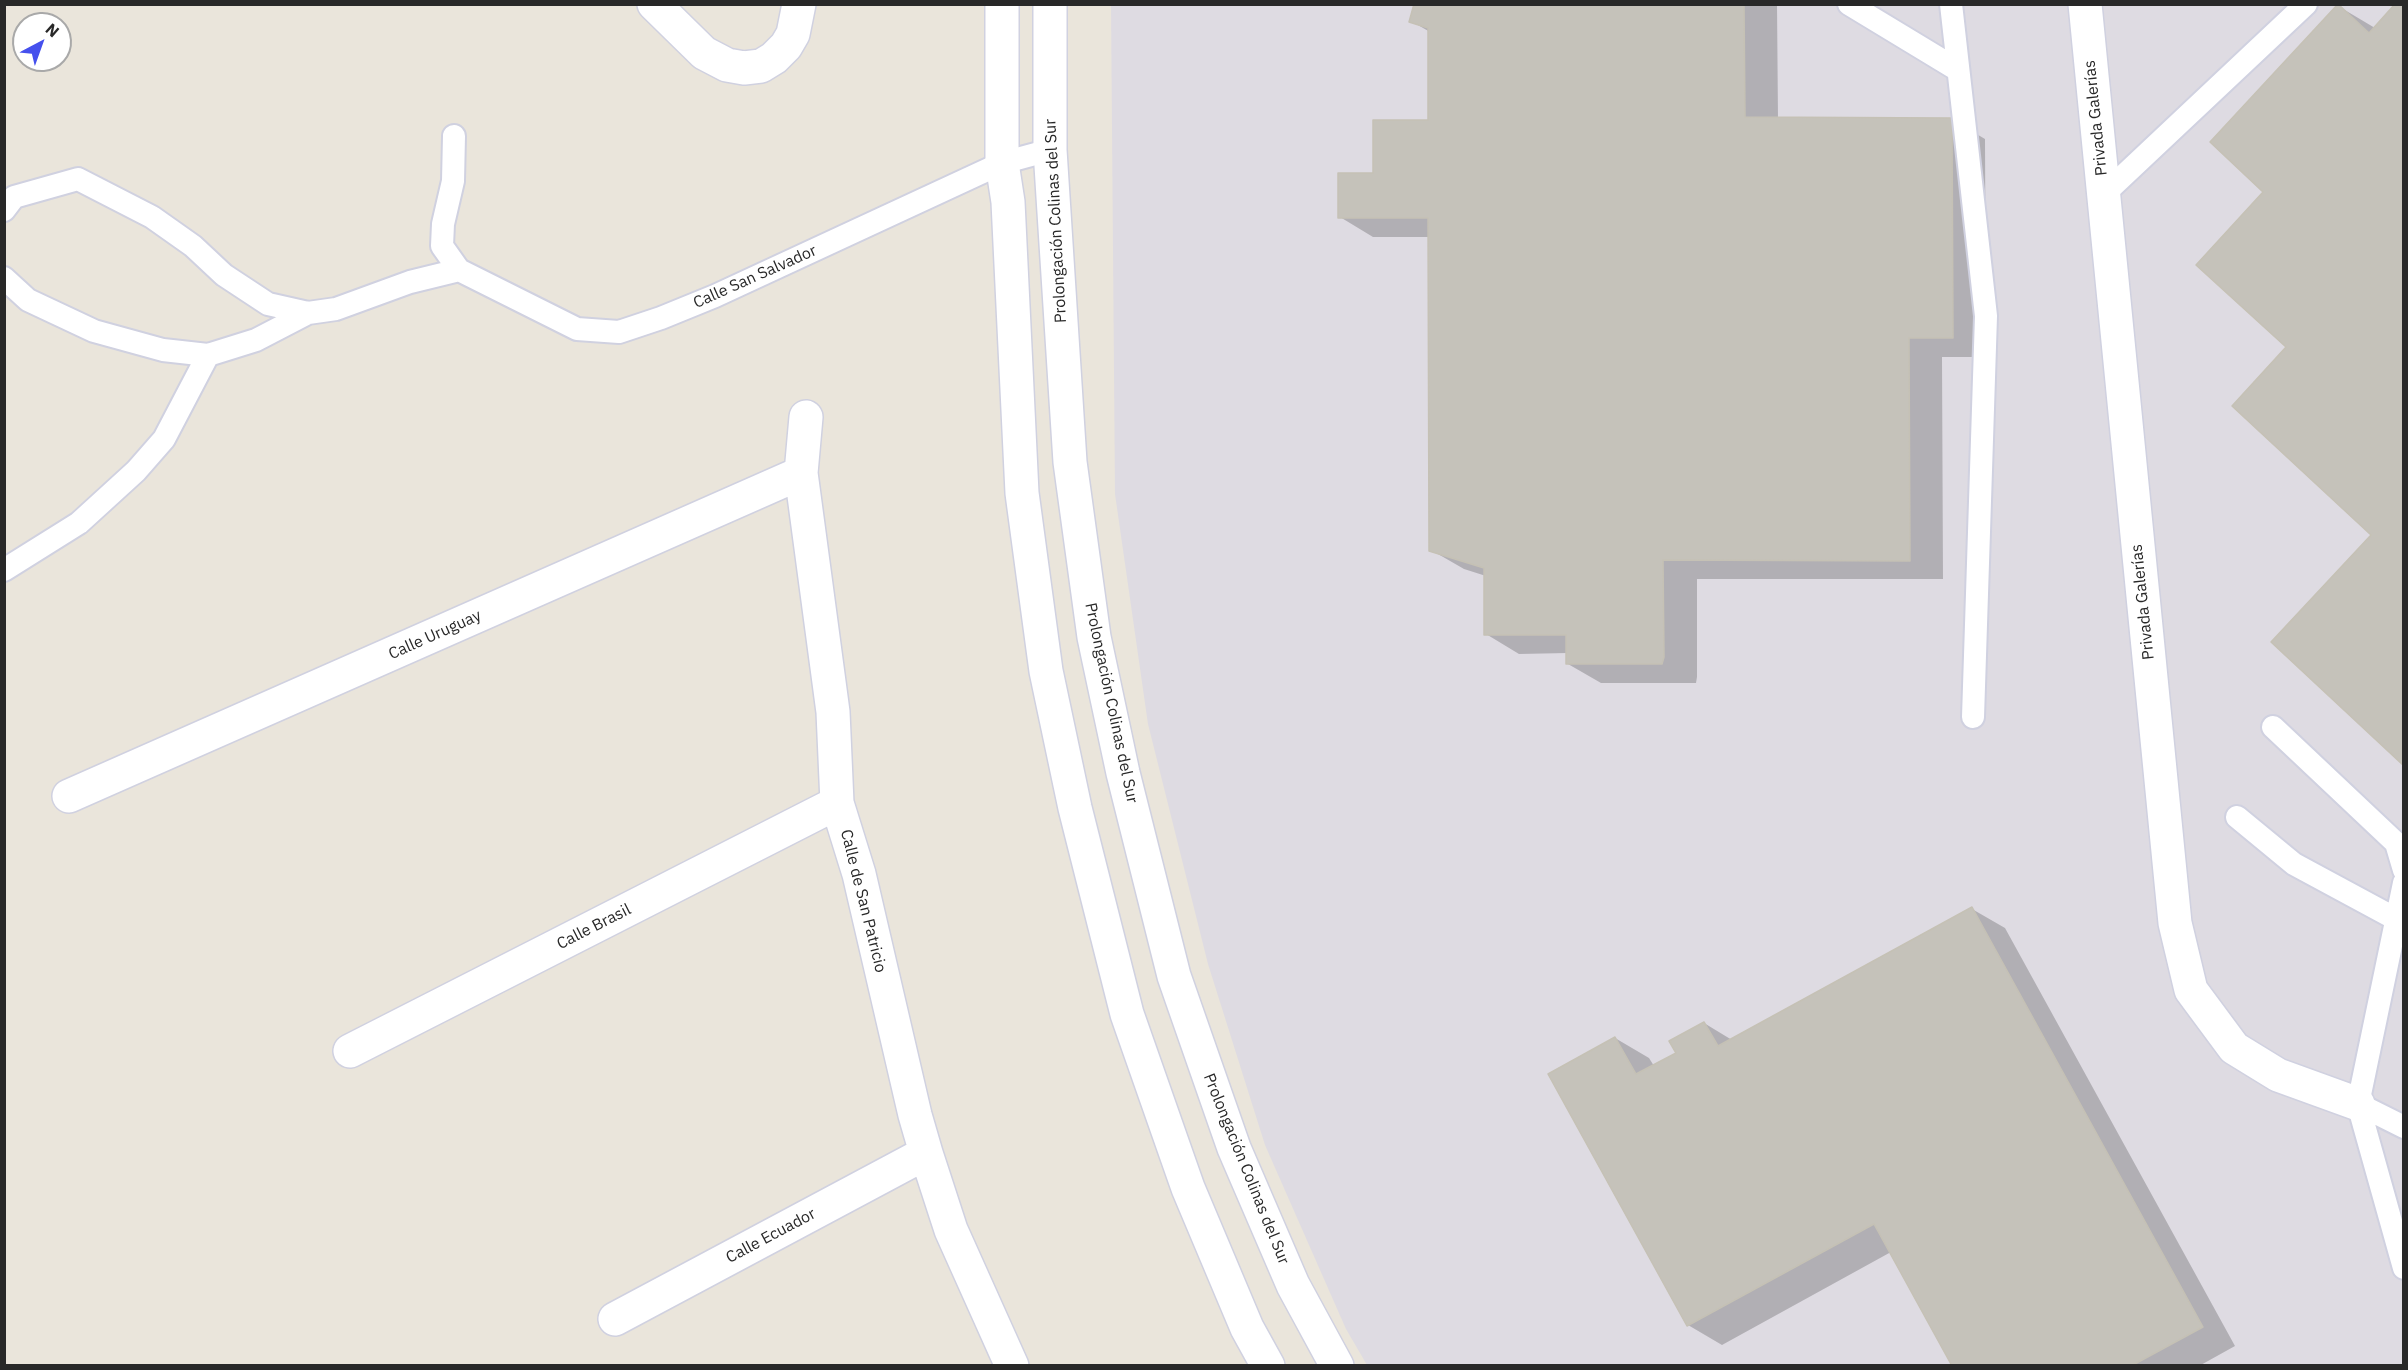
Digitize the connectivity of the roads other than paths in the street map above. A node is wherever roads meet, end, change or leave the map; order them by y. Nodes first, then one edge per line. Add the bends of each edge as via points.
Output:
1 (654, 4) edge
2 (799, 4) edge
3 (1002, 4) edge
4 (1050, 4) edge
5 (1849, 4) edge
6 (1951, 4) edge
7 (2085, 4) edge
8 (2306, 4) edge
9 (1958, 70) junction
10 (454, 136) dead end
11 (1050, 150) junction
12 (1002, 163) junction
13 (2103, 195) junction
14 (4, 210) edge
15 (459, 270) junction
16 (4, 278) edge
17 (308, 313) junction
18 (208, 356) junction
19 (806, 417) dead end
20 (801, 473) junction
21 (4, 570) edge
22 (1973, 717) dead end
23 (2272, 727) dead end
24 (69, 796) dead end
25 (837, 803) junction
26 (2237, 816) dead end
27 (2403, 870) edge
28 (2403, 883) edge
29 (2396, 919) junction
30 (350, 1051) dead end
31 (2358, 1104) junction
32 (2403, 1127) edge
33 (926, 1153) junction
34 (2403, 1268) edge
35 (615, 1319) dead end
36 (1012, 1365) edge
37 (1268, 1365) edge
38 (1337, 1365) edge

1 - 2 street via 704,53 727,65 744,68 761,66 786,46 793,34
3 - 12 street
4 - 11 street, Prolongación Colinas del Sur
5 - 9 lane
6 - 9 lane
7 - 13 street, Privada Galerías
8 - 13 lane
9 - 22 lane via 1986,316
10 - 15 lane via 453,181 442,246
11 - 12 lane, Calle San Salvador
11 - 38 street, Prolongación Colinas del Sur via 1070,462 1094,637 1123,773 1174,976 1234,1148 1293,1285
12 - 15 lane, Calle San Salvador via 715,296 619,332 577,329
12 - 37 street via 1008,202 1022,494 1046,671 1075,808 1127,1014 1188,1188 1247,1328
13 - 31 street, Privada Galerías via 2175,923 2191,990 2234,1048 2278,1075
14 - 17 lane via 14,197 78,179 152,218 268,304
15 - 17 lane via 410,282 336,309
16 - 18 lane via 28,300 94,331 163,351
17 - 18 lane via 256,340
18 - 21 lane via 164,439 136,471 79,523
19 - 20 street, Calle de San Patricio
20 - 24 street, Calle Uruguay
20 - 25 street, Calle de San Patricio via 833,712
23 - 27 lane via 2396,843
25 - 30 street, Calle Brasil
25 - 33 street, Calle de San Patricio via 859,874
26 - 29 lane via 2294,864
28 - 29 lane
29 - 31 lane
31 - 32 lane
31 - 34 lane
33 - 35 street, Calle Ecuador
33 - 36 street, Calle de San Patricio via 951,1230

